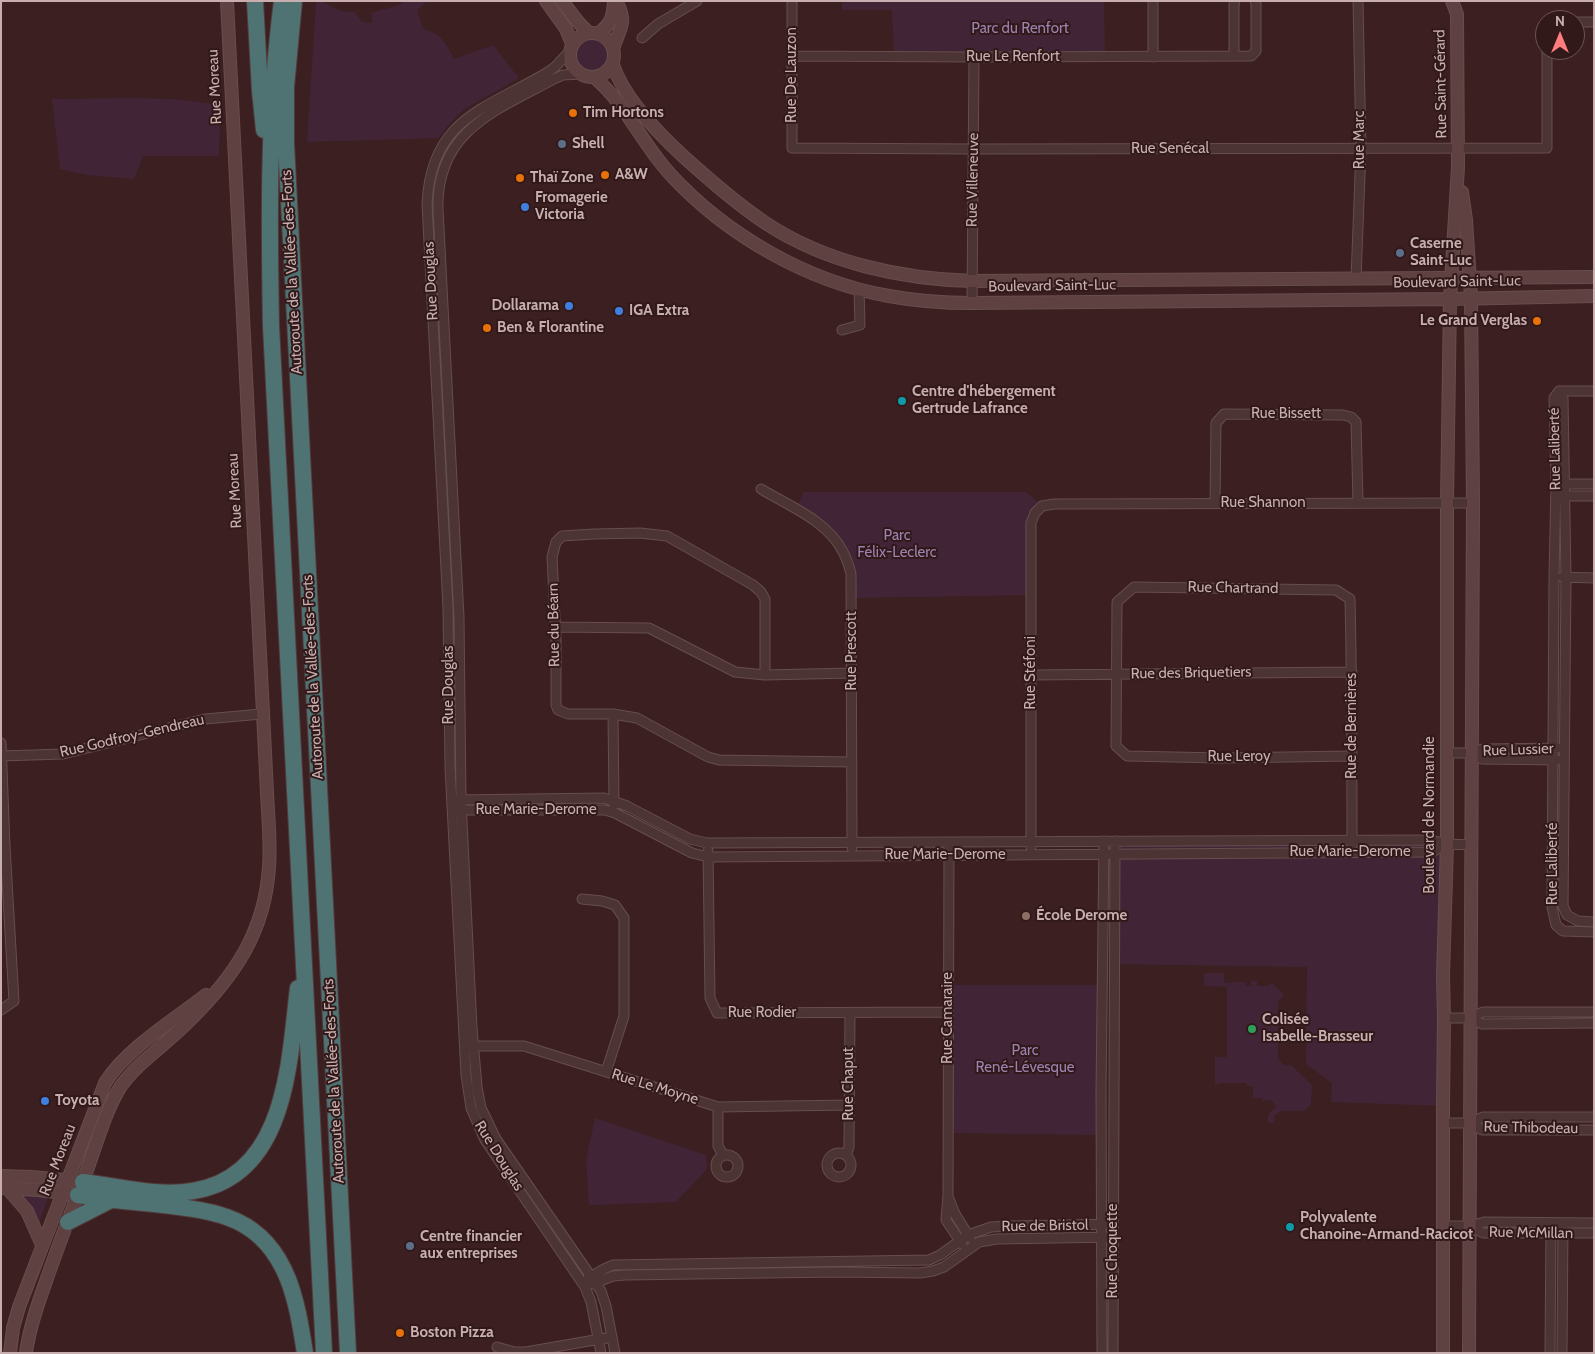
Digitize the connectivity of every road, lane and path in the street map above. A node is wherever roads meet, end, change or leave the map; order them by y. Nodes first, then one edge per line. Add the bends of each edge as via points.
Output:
1 (227, 1) edge
2 (255, 1) edge
3 (282, 1) edge
4 (294, 1) edge
5 (546, 1) edge
6 (562, 1) edge
7 (615, 1) edge
8 (697, 1) edge
9 (792, 1) edge
10 (1153, 1) edge
11 (1236, 1) edge
12 (1255, 1) edge
13 (1358, 1) edge
14 (1452, 1) edge
15 (594, 33) junction
16 (642, 38) dead end
17 (571, 48) junction
18 (613, 49) junction
19 (792, 56) junction
20 (1234, 56) junction
21 (974, 57) junction
22 (1153, 57) junction
23 (1547, 60) edge
24 (613, 65) junction
25 (581, 74) junction
26 (595, 78) junction
27 (792, 148) joint
28 (974, 149) junction
29 (1361, 149) junction
30 (1458, 149) junction
31 (1458, 167) junction
32 (271, 187) junction
33 (1451, 277) junction
34 (1594, 277) edge
35 (1469, 278) junction
36 (1356, 279) junction
37 (972, 281) junction
38 (859, 289) junction
39 (1594, 296) edge
40 (1470, 298) junction
41 (1450, 299) junction
42 (972, 304) junction
43 (842, 330) dead end
44 (1594, 391) edge
45 (1560, 484) junction
46 (1594, 484) edge
47 (761, 489) dead end
48 (1555, 495) junction
49 (1566, 496) junction
50 (1594, 496) edge
51 (1215, 503) junction
52 (1358, 503) junction
53 (1448, 503) junction
54 (1473, 503) junction
55 (1054, 504) joint
56 (1554, 577) junction
57 (1566, 578) junction
58 (1594, 578) edge
59 (1350, 599) joint
60 (1554, 620) junction
61 (1566, 620) junction
62 (556, 627) junction
63 (1352, 672) junction
64 (852, 673) junction
65 (1117, 674) junction
66 (765, 675) junction
67 (1031, 675) junction
68 (262, 714) junction
69 (613, 714) junction
70 (1, 743) edge
71 (1553, 748) junction
72 (1564, 748) junction
73 (1471, 753) junction
74 (1447, 754) junction
75 (2, 756) edge
76 (1352, 756) junction
77 (1553, 760) junction
78 (1564, 760) junction
79 (852, 762) junction
80 (614, 801) junction
81 (456, 805) junction
82 (615, 813) junction
83 (1352, 840) junction
84 (1104, 841) junction
85 (1115, 841) junction
86 (852, 842) junction
87 (949, 842) junction
88 (1031, 842) junction
89 (708, 843) junction
90 (1447, 844) junction
91 (1472, 845) junction
92 (3, 846) edge
93 (1352, 852) junction
94 (1103, 854) junction
95 (1114, 854) junction
96 (948, 855) junction
97 (1030, 855) junction
98 (852, 856) junction
99 (708, 857) junction
100 (582, 899) dead end
101 (1566, 915) junction
102 (1594, 922) edge
103 (1558, 926) junction
104 (1594, 932) edge
105 (304, 949) junction
106 (1, 1010) edge
107 (948, 1012) junction
108 (1594, 1012) edge
109 (850, 1013) junction
110 (1444, 1018) junction
111 (1470, 1018) junction
112 (1594, 1023) edge
113 (1103, 1030) junction
114 (1114, 1030) junction
115 (469, 1046) junction
116 (606, 1072) junction
117 (849, 1105) junction
118 (718, 1107) junction
119 (1594, 1117) edge
120 (1443, 1123) junction
121 (1470, 1123) junction
122 (1594, 1130) edge
123 (1102, 1149) junction
124 (1114, 1149) junction
125 (723, 1155) dead end
126 (846, 1155) dead end
127 (1, 1176) edge
128 (4, 1188) edge
129 (72, 1188) junction
130 (948, 1195) junction
131 (111, 1200) junction
132 (68, 1222) junction
133 (1551, 1222) junction
134 (1563, 1223) junction
135 (1594, 1223) edge
136 (1113, 1224) junction
137 (1101, 1225) junction
138 (1443, 1226) junction
139 (1470, 1226) junction
140 (1594, 1233) edge
141 (1551, 1234) junction
142 (1563, 1234) junction
143 (968, 1235) junction
144 (1102, 1236) junction
145 (1113, 1237) junction
146 (959, 1240) junction
147 (42, 1245) junction
148 (970, 1248) junction
149 (835, 1262) junction
150 (720, 1263) junction
151 (836, 1272) junction
152 (720, 1274) junction
153 (594, 1279) junction
154 (583, 1284) junction
155 (1550, 1319) junction
156 (1562, 1319) junction
157 (612, 1337) junction
158 (598, 1340) junction
159 (497, 1348) dead end
160 (10, 1353) edge
161 (26, 1353) edge
162 (305, 1353) edge
163 (324, 1353) edge
164 (348, 1353) edge
165 (601, 1353) edge
166 (615, 1353) edge
167 (1102, 1353) edge
168 (1113, 1353) edge
169 (1443, 1353) edge
170 (1469, 1353) edge
171 (1550, 1353) edge
172 (1562, 1353) edge

1 - 68 street, Rue Moreau
2 - 32 highway via 260,91
3 - 32 highway, Autoroute de la Vallée-des-Forts via 274,90
4 - 164 highway, Autoroute de la Vallée-des-Forts via 286,87 286,143
5 - 17 street via 566,29
6 - 15 street via 579,24
7 - 15 street via 610,22
7 - 18 street via 622,12 622,21
8 - 16 street via 658,24
9 - 19 street, Rue De Lauzon
10 - 22 street
11 - 20 street
12 - 20 street, Rue Le Renfort via 1256,51 1251,56
13 - 29 street, Rue Marc
14 - 30 street, Rue Saint-Gérard via 1457,14
15 - 17 street via 580,36
15 - 18 street via 609,41
17 - 25 street via 572,64
17 - 81 street, Rue Douglas via 555,68 459,124 435,160 428,187
18 - 24 street
19 - 21 street, Rue Le Renfort
19 - 27 street, Rue De Lauzon
20 - 22 street, Rue Le Renfort
21 - 22 street, Rue Le Renfort
21 - 28 street, Rue Villeneuve
23 - 30 street, Rue Senécal via 1547,148
24 - 26 street via 604,75
24 - 37 street, Boulevard Saint-Luc via 619,82 665,140 734,201 775,228 799,242 855,264 910,276
25 - 26 street
25 - 81 street, Rue Douglas via 554,79 474,124 450,155 438,188 458,617
26 - 38 street, Boulevard Saint-Luc via 615,98 656,158 702,205 740,234 774,254
27 - 28 street, Rue Senécal
28 - 29 street, Rue Senécal
28 - 37 street, Rue Villeneuve
29 - 30 street, Rue Senécal
29 - 36 street, Rue Marc
30 - 31 street, Rue Saint-Gérard
31 - 33 street, Rue Saint-Gérard
31 - 35 street, Rue Saint-Gérard via 1466,220
32 - 105 highway, Autoroute de la Vallée-des-Forts via 272,350
33 - 35 street, Boulevard Saint-Luc
33 - 36 street, Boulevard Saint-Luc
33 - 41 street, Boulevard de Normandie
34 - 35 street, Boulevard Saint-Luc
35 - 40 street
36 - 37 street, Boulevard Saint-Luc
37 - 42 street, Rue Villeneuve
38 - 42 street, Boulevard Saint-Luc via 922,301
38 - 43 street via 860,325
39 - 40 street, Boulevard Saint-Luc
40 - 41 street, Boulevard Saint-Luc
40 - 54 street
41 - 42 street, Boulevard Saint-Luc
41 - 53 street, Boulevard de Normandie
44 - 45 street, Rue Laliberté via 1559,391 1563,398
45 - 46 street
45 - 48 street, Rue Laliberté
45 - 49 street, Rue Laliberté
47 - 64 street, Rue Prescott via 812,519 843,551 851,574
48 - 49 street
48 - 56 street, Rue Laliberté
49 - 50 street
49 - 57 street, Rue Laliberté
51 - 52 street, Rue Shannon
51 - 52 street, Rue Bissett via 1216,423 1224,414 1351,417 1356,422
51 - 55 street, Rue Shannon
52 - 53 street, Rue Shannon
53 - 54 street, Rue Shannon
53 - 74 street, Boulevard de Normandie
54 - 73 street
55 - 67 street, Rue Stéfoni via 1042,506 1031,524
56 - 57 street
56 - 60 street, Rue Laliberté
57 - 58 street
57 - 61 street, Rue Laliberté
59 - 63 street, Rue de Bernières
59 - 65 street, Rue Chartrand via 1336,590 1134,587 1117,602
60 - 61 street
60 - 71 street, Rue Laliberté
61 - 72 street, Rue Laliberté
62 - 66 street via 649,628 735,672
62 - 66 street, Rue du Béarn via 552,557 556,542 562,536 667,536 761,592 766,611
62 - 69 street, Rue du Béarn via 558,710 568,714
63 - 65 street, Rue des Briquetiers
63 - 76 street, Rue de Bernières
64 - 66 street
64 - 79 street, Rue Prescott
65 - 67 street, Rue des Briquetiers
65 - 76 street, Rue Leroy via 1116,746 1127,756
67 - 88 street, Rue Stéfoni
68 - 75 street, Rue Godfroy-Gendreau via 205,719 64,754
68 - 129 street, Rue Moreau via 270,848 266,894 258,924 246,950 217,992 121,1087
69 - 79 street, Rue du Béarn via 637,718 719,760
69 - 80 street
70 - 75 street
71 - 72 street, Rue Lussier
71 - 73 street, Rue Lussier via 1483,749
71 - 77 street, Rue Laliberté
72 - 78 street, Rue Laliberté
73 - 74 street, Rue Lussier
73 - 77 street, Rue Lussier via 1482,759
73 - 91 street
74 - 90 street, Boulevard de Normandie
75 - 92 street
76 - 83 street, Rue de Bernières
77 - 78 street, Rue Lussier
77 - 103 street, Rue Laliberté via 1552,907
78 - 101 street, Rue Laliberté via 1563,906
79 - 86 street, Rue Prescott
80 - 81 street, Rue Marie-Derome via 604,798
80 - 82 street
80 - 89 street, Rue Marie-Derome via 690,839
81 - 82 street, Rue Marie-Derome
81 - 115 street, Rue Douglas
82 - 99 street, Rue Marie-Derome via 692,853
83 - 85 street, Rue Marie-Derome
83 - 90 street, Rue Marie-Derome via 1431,840
83 - 93 street, Rue de Bernières
84 - 85 street, Rue Marie-Derome
84 - 88 street, Rue Marie-Derome
84 - 94 street, Rue Choquette
85 - 95 street, Rue Choquette
86 - 87 street, Rue Marie-Derome
86 - 89 street, Rue Marie-Derome
86 - 98 street, Rue Prescott
87 - 88 street, Rue Marie-Derome
87 - 96 street, Rue Camaraire
88 - 97 street, Rue Stéfoni
89 - 99 street, Rue Rodier
90 - 91 street, Rue Marie-Derome
90 - 93 street, Rue Marie-Derome via 1432,852
90 - 110 street, Boulevard de Normandie
91 - 111 street
92 - 106 street via 14,1000
93 - 95 street, Rue Marie-Derome
94 - 95 street, Rue Marie-Derome
94 - 97 street, Rue Marie-Derome
94 - 113 street, Rue Choquette
95 - 114 street, Rue Choquette
96 - 97 street, Rue Marie-Derome
96 - 98 street, Rue Marie-Derome
96 - 107 street, Rue Camaraire
98 - 99 street, Rue Marie-Derome
99 - 109 street, Rue Rodier via 710,998 717,1013
100 - 116 street via 615,905 624,918 624,1016
101 - 102 street, Rue Laliberté via 1578,921
101 - 103 street, Rue Laliberté
103 - 104 street, Rue Laliberté via 1563,931
105 - 129 highway via 289,1062 278,1111 269,1134 253,1157 226,1179 192,1191
105 - 163 highway, Autoroute de la Vallée-des-Forts
107 - 109 street, Rue Rodier
107 - 130 street, Rue Camaraire
108 - 111 street via 1482,1012
109 - 117 street, Rue Chaput
110 - 111 street
110 - 120 street, Boulevard de Normandie
111 - 112 street via 1482,1024
111 - 121 street
113 - 114 street
113 - 123 street, Rue Choquette
114 - 124 street, Rue Choquette
115 - 116 street, Rue Le Moyne via 524,1046
115 - 153 street, Rue Douglas via 481,1108 488,1124
115 - 154 street, Rue Douglas via 469,1101 475,1120
116 - 118 street, Rue Le Moyne
117 - 118 street, Rue Le Moyne
117 - 126 street, Rue Chaput via 849,1147
118 - 125 street via 718,1146
119 - 121 street, Rue Thibodeau via 1482,1117
120 - 121 street, Rue Thibodeau
120 - 138 street, Boulevard de Normandie
121 - 122 street, Rue Thibodeau via 1482,1130
121 - 139 street
123 - 124 street
123 - 137 street, Rue Choquette
124 - 136 street, Rue Choquette
127 - 129 street via 31,1176
128 - 129 street
128 - 147 street via 27,1211
129 - 131 highway
129 - 132 street, Rue Moreau
129 - 147 street, Rue Moreau
130 - 143 street, Rue Camaraire
130 - 146 street, Rue Camaraire via 946,1220
131 - 132 highway
131 - 162 highway via 214,1212 236,1220 255,1233 273,1252 288,1278
132 - 161 street, Rue Moreau via 34,1316
133 - 134 street, Rue McMillan
133 - 139 street, Rue McMillan via 1484,1222
133 - 141 street
134 - 135 street, Rue McMillan
134 - 142 street
136 - 137 street, Rue de Bristol
136 - 145 street, Rue Choquette
137 - 143 street, Rue de Bristol via 991,1227
137 - 144 street, Rue Choquette
138 - 139 street, Rue McMillan
138 - 169 street, Boulevard de Normandie
139 - 141 street, Rue McMillan via 1483,1233
139 - 170 street
140 - 142 street, Rue McMillan
141 - 142 street, Rue McMillan
141 - 155 street
142 - 156 street
143 - 146 street, Rue de Bristol
143 - 148 street, Rue Camaraire
144 - 145 street, Rue de Bristol
144 - 148 street, Rue de Bristol via 998,1239 980,1242
144 - 167 street, Rue Choquette
145 - 168 street, Rue Choquette
146 - 148 street, Rue Camaraire
146 - 149 street, Rue de Bristol via 940,1256 929,1260
147 - 160 street, Rue Moreau via 16,1317
148 - 151 street, Rue de Bristol via 933,1271
149 - 150 street, Rue de Bristol
149 - 151 street
150 - 152 street
150 - 153 street, Rue de Bristol via 613,1265
151 - 152 street, Rue de Bristol
152 - 153 street, Rue de Bristol via 617,1275
153 - 154 street, Rue de Bristol
153 - 157 street, Rue Douglas via 605,1302
154 - 158 street, Rue Douglas via 591,1302
155 - 156 street
155 - 171 street
156 - 172 street
157 - 158 street
157 - 166 street, Rue Douglas
158 - 159 street via 520,1353
158 - 165 street, Rue Douglas

